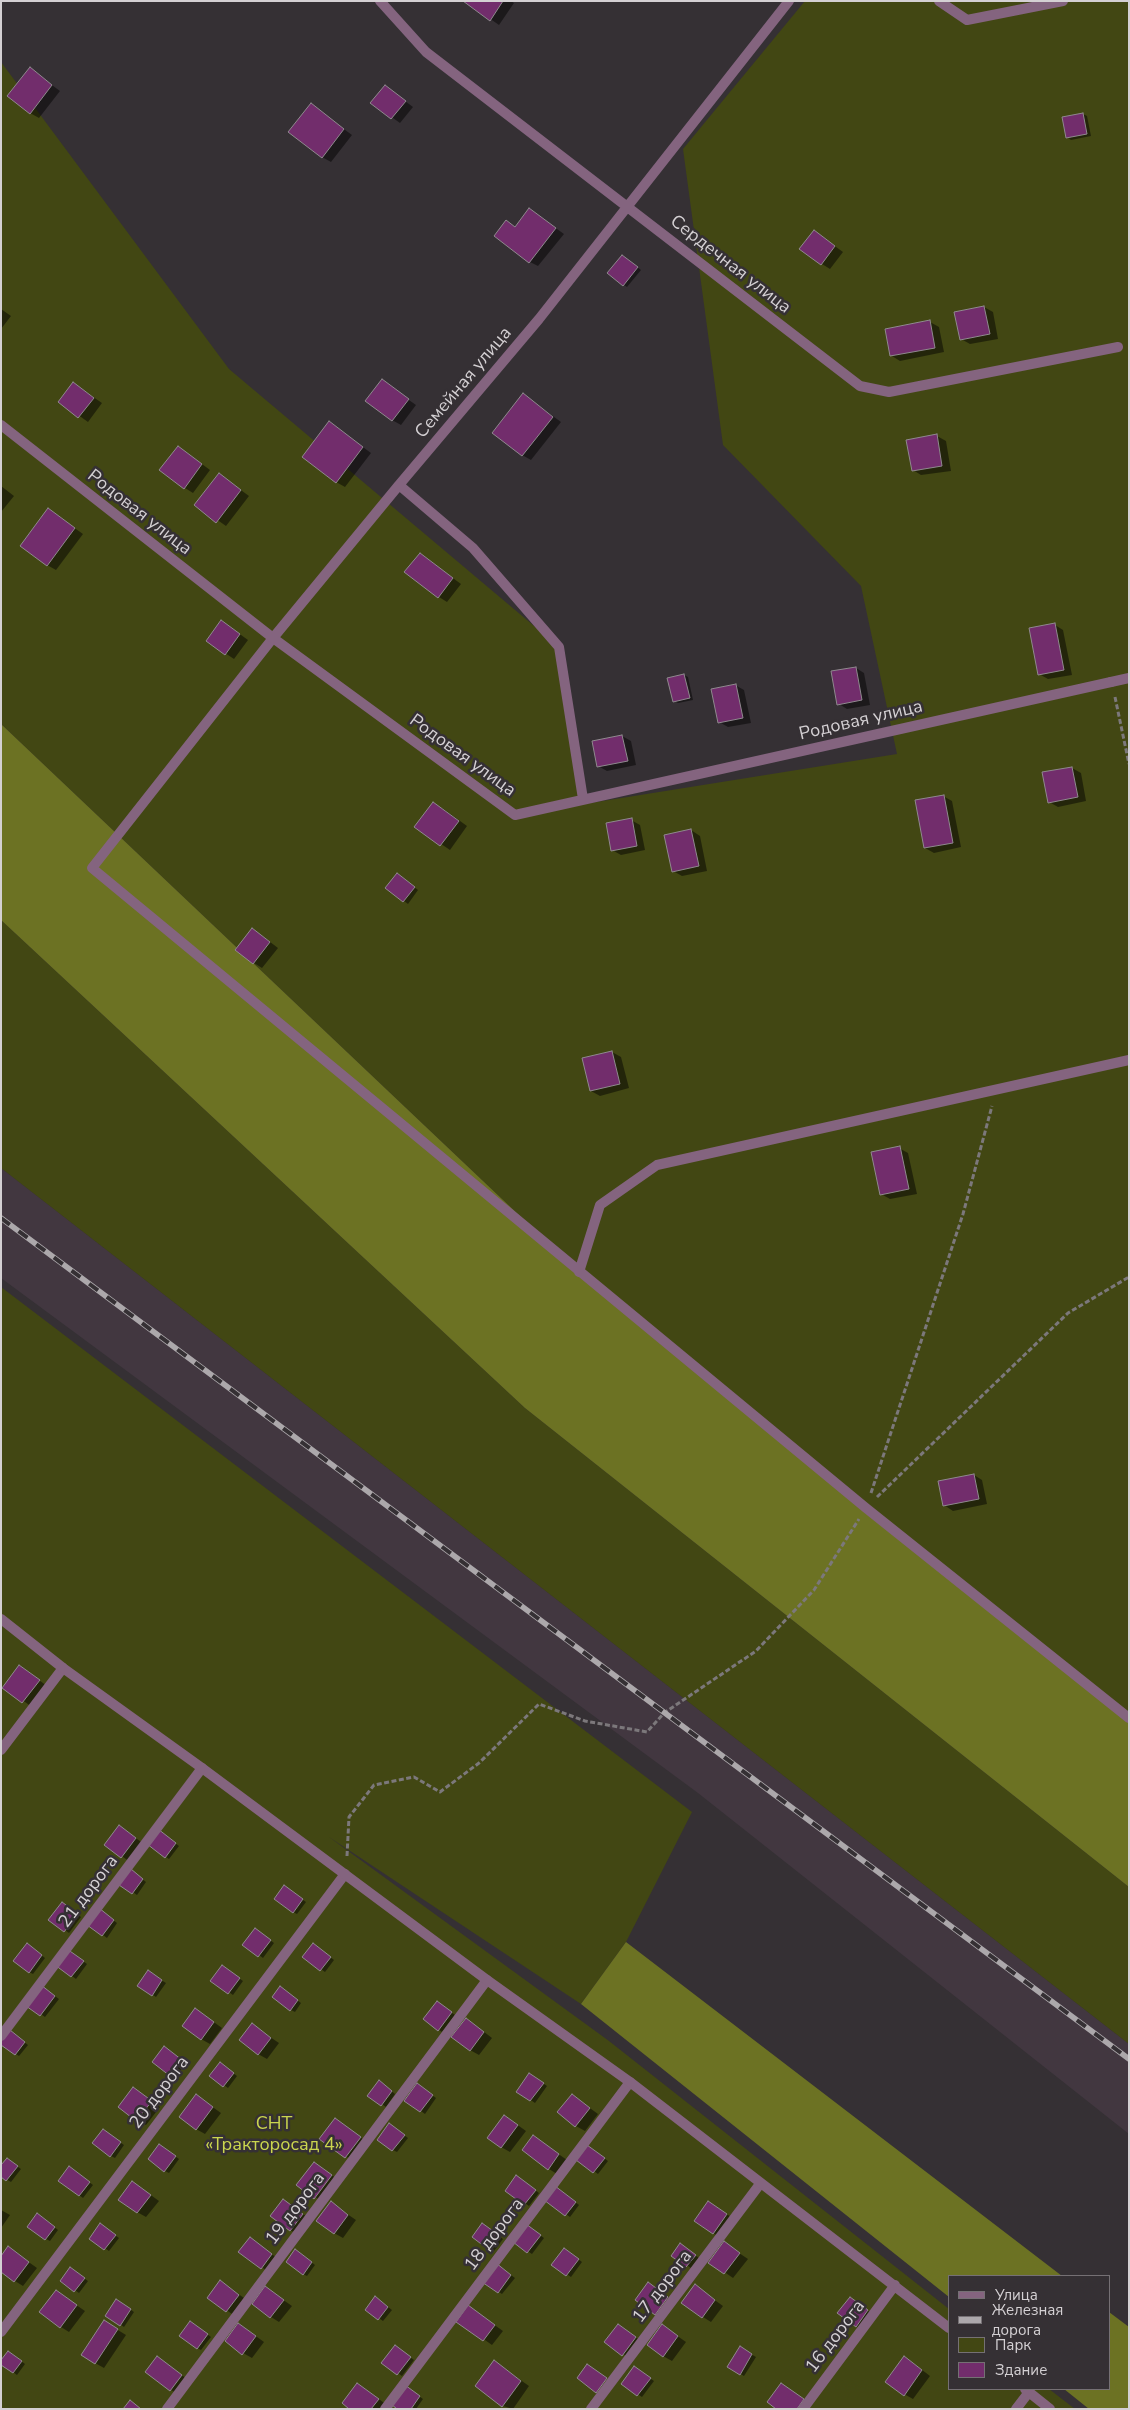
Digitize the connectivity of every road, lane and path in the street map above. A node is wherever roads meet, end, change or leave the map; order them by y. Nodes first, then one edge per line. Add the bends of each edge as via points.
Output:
1 (380, 1) edge
2 (789, 1) edge
3 (939, 1) edge
4 (1063, 1) edge
5 (628, 206) junction
6 (1118, 347) dead end
7 (1, 425) edge
8 (399, 485) junction
9 (273, 638) junction
10 (1129, 678) edge
11 (1111, 682) junction
12 (1129, 764) edge
13 (583, 799) junction
14 (1129, 1060) edge
15 (996, 1090) junction
16 (579, 1272) junction
17 (1129, 1277) edge
18 (866, 1508) junction
19 (1, 1619) edge
20 (63, 1668) junction
21 (1129, 1718) edge
22 (1, 1750) edge
23 (202, 1768) junction
24 (345, 1874) junction
25 (487, 1980) junction
26 (1, 2036) edge
27 (630, 2082) junction
28 (760, 2184) junction
29 (895, 2285) junction
30 (948, 2327) edge
31 (1, 2332) edge
32 (1027, 2390) edge
33 (167, 2409) edge
34 (386, 2409) edge
35 (592, 2409) edge
36 (803, 2409) edge
37 (1016, 2409) edge
38 (1050, 2409) edge

1 - 5 street, Сердечная улица via 426,52
2 - 5 street, Семейная улица
3 - 4 street via 967,20
5 - 6 street, Сердечная улица via 860,386 889,392
5 - 8 street, Семейная улица via 539,319
7 - 9 street, Родовая улица
8 - 9 street, Семейная улица
8 - 13 street via 472,548 559,647
9 - 13 street, Родовая улица via 515,815
9 - 16 street, Семейная улица via 92,868
10 - 11 street, Родовая улица
11 - 12 path
11 - 13 street, Родовая улица
14 - 15 street
15 - 16 street via 657,1165 600,1204
15 - 18 path via 963,1214
16 - 18 street
17 - 18 path via 1068,1313
18 - 21 street
18 - 24 path via 814,1590 756,1651 664,1713 646,1732 585,1721 539,1704 479,1763 440,1792 414,1777 374,1785 349,1817
19 - 20 street
20 - 22 street
20 - 23 street
23 - 24 street
23 - 26 street, 21 дорога
24 - 25 street
24 - 31 street, 20 дорога
25 - 27 street
25 - 33 street, 19 дорога
27 - 28 street
27 - 34 street, 18 дорога
28 - 29 street
28 - 35 street, 17 дорога
29 - 30 street
29 - 36 street, 16 дорога
32 - 37 street
32 - 38 street

